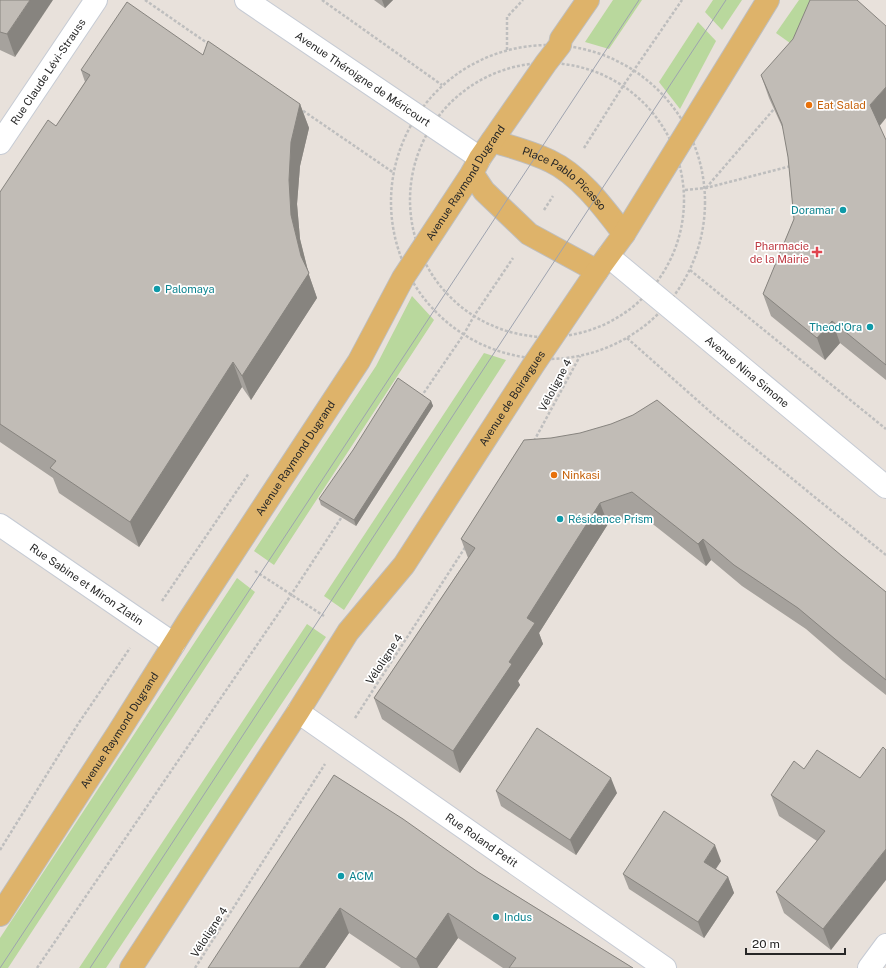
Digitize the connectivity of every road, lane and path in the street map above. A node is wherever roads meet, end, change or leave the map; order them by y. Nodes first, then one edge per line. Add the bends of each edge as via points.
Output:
1 (96, 0) edge
2 (145, 0) edge
3 (246, 0) edge
4 (322, 0) edge
5 (523, 0) edge
6 (588, 0) edge
7 (682, 0) edge
8 (768, 0) edge
9 (560, 45) junction
10 (210, 46) edge
11 (508, 50) junction
12 (546, 63) junction
13 (634, 70) junction
14 (442, 85) junction
15 (623, 86) junction
16 (295, 105) edge
17 (774, 109) edge
18 (424, 121) junction
19 (688, 130) junction
20 (0, 143) edge
21 (675, 150) junction
22 (481, 157) junction
23 (794, 166) edge
24 (394, 173) junction
25 (706, 188) junction
26 (684, 191) junction
27 (624, 234) junction
28 (398, 250) junction
29 (420, 252) junction
30 (401, 264) junction
31 (602, 264) junction
32 (690, 270) junction
33 (651, 292) junction
34 (668, 305) junction
35 (464, 334) junction
36 (552, 338) junction
37 (627, 338) junction
38 (580, 356) junction
39 (538, 359) junction
40 (419, 400) edge
41 (886, 429) edge
42 (532, 445) edge
43 (250, 471) dead end
44 (886, 487) edge
45 (344, 513) edge
46 (0, 525) edge
47 (203, 540) junction
48 (468, 543) edge
49 (886, 555) edge
50 (231, 557) junction
51 (290, 595) junction
52 (146, 624) junction
53 (348, 632) junction
54 (174, 644) junction
55 (298, 712) junction
56 (340, 741) junction
57 (0, 850) edge
58 (0, 915) edge
59 (886, 945) edge
60 (37, 968) edge
61 (131, 968) edge
62 (195, 968) edge
63 (665, 968) edge
64 (869, 968) edge

1 - 20 street, Rue Claude Lévi-Strauss
2 - 10 path
3 - 18 street, Avenue Théroigne de Méricourt
4 - 14 path
5 - 11 path via 507,17
6 - 9 main road, Avenue Raymond Dugrand via 561,39
7 - 13 path
8 - 19 main road
9 - 11 path, Véloligne 4
9 - 12 main road, Avenue Raymond Dugrand
9 - 13 path, Véloligne 4 via 603,55
11 - 14 path, Véloligne 4 via 472,64
12 - 15 path via 573,65 599,73
12 - 18 path via 512,67 481,80
12 - 22 main road, Avenue Raymond Dugrand
13 - 15 path
13 - 19 path, Véloligne 4 via 664,96
14 - 18 path, Véloligne 4 via 428,100
15 - 21 path via 653,113
16 - 24 path
17 - 25 path
18 - 22 street, Avenue Théroigne de Méricourt
18 - 24 path, Véloligne 4 via 402,144
18 - 29 path via 410,188 412,221
19 - 21 main road
19 - 25 path, Véloligne 4 via 698,155
21 - 26 path
21 - 27 main road
22 - 27 main road, Place Pablo Picasso via 551,161 583,185
22 - 29 main road, Avenue Raymond Dugrand
22 - 31 main road via 484,191 529,234
23 - 25 path
24 - 28 path, Véloligne 4 via 391,212
25 - 26 path
25 - 32 path, Véloligne 4 via 703,228
26 - 33 path via 681,232 670,262
27 - 31 main road, Avenue de Boirargues
28 - 30 path, Véloligne 4
28 - 30 path
29 - 30 main road, Avenue Raymond Dugrand
29 - 36 path via 443,289 474,316 498,329 524,336
30 - 35 path, Véloligne 4 via 430,306
30 - 50 main road, Avenue Raymond Dugrand via 359,361
31 - 33 street, Avenue Nina Simone
31 - 36 main road, Avenue de Boirargues
32 - 34 path, Véloligne 4
32 - 41 path
33 - 34 street, Avenue Nina Simone
33 - 36 path via 625,314 590,332
34 - 37 path, Véloligne 4 via 643,328
34 - 44 street, Avenue Nina Simone
35 - 39 path, Véloligne 4 via 499,352
35 - 40 path
36 - 39 main road, Avenue de Boirargues
37 - 38 path, Véloligne 4 via 604,349
37 - 49 path via 715,416
38 - 39 path, Véloligne 4
38 - 42 path, Véloligne 4
39 - 53 main road, Avenue de Boirargues via 404,565
43 - 47 path
45 - 51 path
46 - 52 street, Rue Sabine et Miron Zlatin
47 - 50 path
47 - 52 path
48 - 56 path, Véloligne 4
50 - 51 path
50 - 54 main road, Avenue Raymond Dugrand
51 - 53 path
51 - 60 path
52 - 54 street, Rue Sabine et Miron Zlatin
52 - 57 path via 78,724
53 - 55 main road
54 - 58 main road, Avenue Raymond Dugrand
55 - 56 street, Rue Roland Petit
55 - 61 main road
56 - 62 path, Véloligne 4
56 - 63 street, Rue Roland Petit
59 - 64 street

